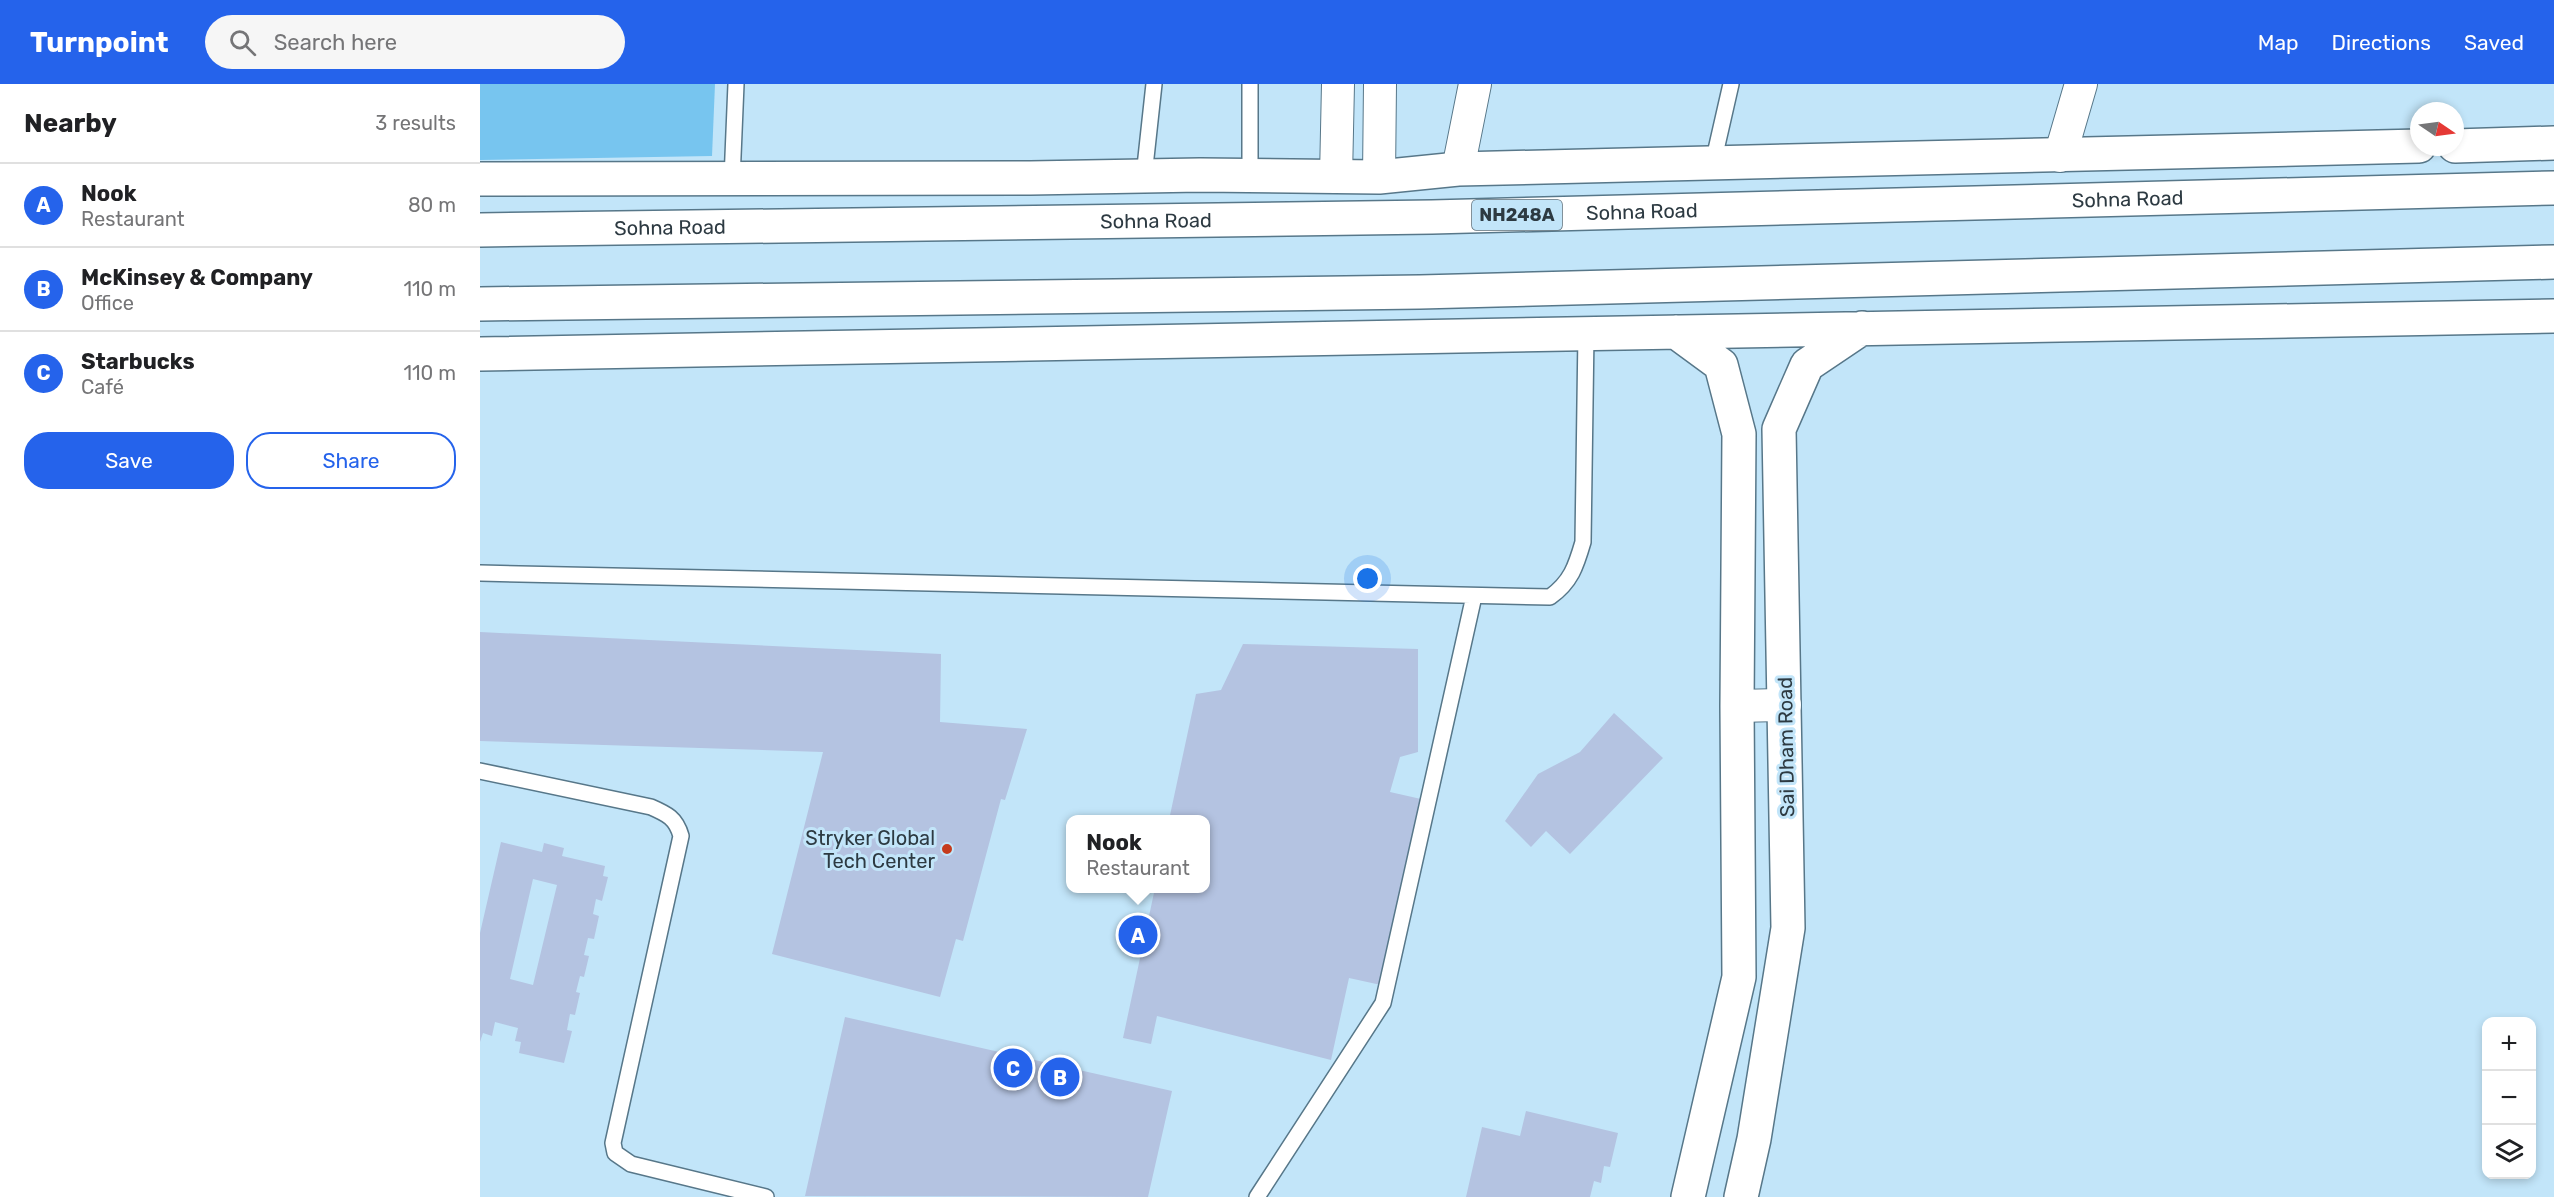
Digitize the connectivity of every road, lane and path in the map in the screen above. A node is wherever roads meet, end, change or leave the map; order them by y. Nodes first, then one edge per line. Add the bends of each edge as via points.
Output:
1 (736, 84) edge
2 (1154, 84) edge
3 (1250, 84) edge
4 (1338, 84) edge
5 (1380, 84) edge
6 (1475, 84) edge
7 (1731, 84) edge
8 (2081, 84) edge
9 (2554, 143) edge
10 (2410, 146) edge
11 (2464, 146) edge
12 (2060, 156) junction
13 (1713, 163) junction
14 (1458, 169) junction
15 (1144, 176) junction
16 (1250, 176) junction
17 (1336, 177) junction
18 (1379, 177) junction
19 (480, 180) edge
20 (732, 180) junction
21 (2554, 188) edge
22 (480, 230) edge
23 (2554, 262) edge
24 (480, 303) edge
25 (2554, 316) edge
26 (1862, 328) junction
27 (1676, 332) junction
28 (1587, 333) junction
29 (480, 354) edge
30 (480, 573) edge
31 (1474, 596) junction
32 (1785, 705) junction
33 (1737, 706) junction
34 (480, 771) edge
35 (766, 1197) edge
36 (1257, 1197) edge
37 (1688, 1197) edge
38 (1741, 1197) edge

1 - 20 lane
2 - 15 lane
3 - 16 lane
4 - 17 street
5 - 18 street
6 - 14 street
7 - 13 lane
8 - 12 street
9 - 11 main road
10 - 12 main road
12 - 13 main road
13 - 14 main road
14 - 18 main road
15 - 16 main road
15 - 20 main road
16 - 17 main road
17 - 18 main road
19 - 20 main road
21 - 22 main road, Sohna Road / NH248A via 1432,217
23 - 24 main road via 1419,291
25 - 26 main road
26 - 27 main road
26 - 32 main road, Sai Dham Road via 1807,365 1779,429
27 - 28 main road
27 - 33 main road via 1721,365 1739,434
28 - 29 main road
28 - 31 lane via 1583,542 1574,573 1550,597
30 - 31 lane
31 - 36 lane via 1383,1003
32 - 33 street
32 - 38 main road, Sai Dham Road via 1788,928
33 - 37 main road via 1739,977
34 - 35 lane via 651,807 671,816 678,825 681,836 613,1143 615,1153 631,1164

